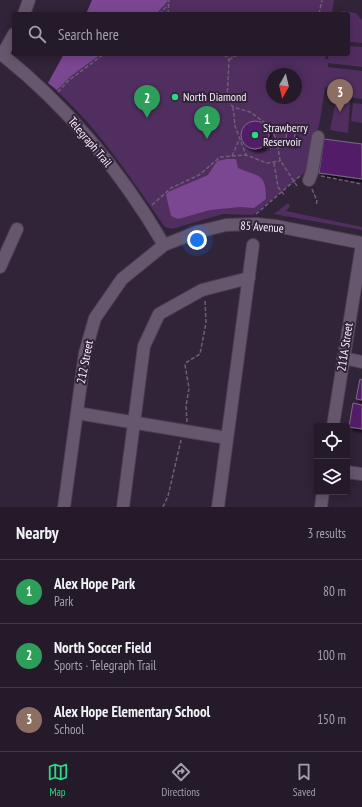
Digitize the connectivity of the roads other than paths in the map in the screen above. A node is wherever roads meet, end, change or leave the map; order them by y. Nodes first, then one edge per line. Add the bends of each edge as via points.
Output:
1 (30, 0) edge
2 (25, 12) edge
3 (12, 37) edge
4 (1, 54) edge
5 (318, 137) dead end
6 (311, 183) road end
7 (17, 228) dead end
8 (362, 244) edge
9 (164, 245) junction
10 (253, 245) dead end
11 (0, 267) edge
12 (249, 278) junction
13 (343, 358) junction
14 (362, 362) edge
15 (77, 413) junction
16 (133, 423) junction
17 (333, 423) edge
18 (228, 438) junction
19 (350, 472) edge
20 (362, 474) edge
21 (323, 495) edge
22 (64, 507) edge
23 (123, 507) edge
24 (218, 507) edge
25 (321, 507) edge

1 - 2 street
3 - 4 street
4 - 9 street, Telegraph Trail via 54,101 103,156 144,211
5 - 6 street
7 - 11 street
8 - 9 street, 85 Avenue via 295,229 257,224 226,225 197,232
8 - 13 street, 211A Street
9 - 15 street, 212 Street via 122,279 95,318 85,353
10 - 12 street
12 - 16 street via 202,290 159,314 144,346
12 - 18 street
13 - 14 street
13 - 17 street, 211A Street
15 - 16 street
15 - 22 street, 212 Street
16 - 18 street
16 - 23 street
18 - 24 street
19 - 20 street
21 - 25 street

